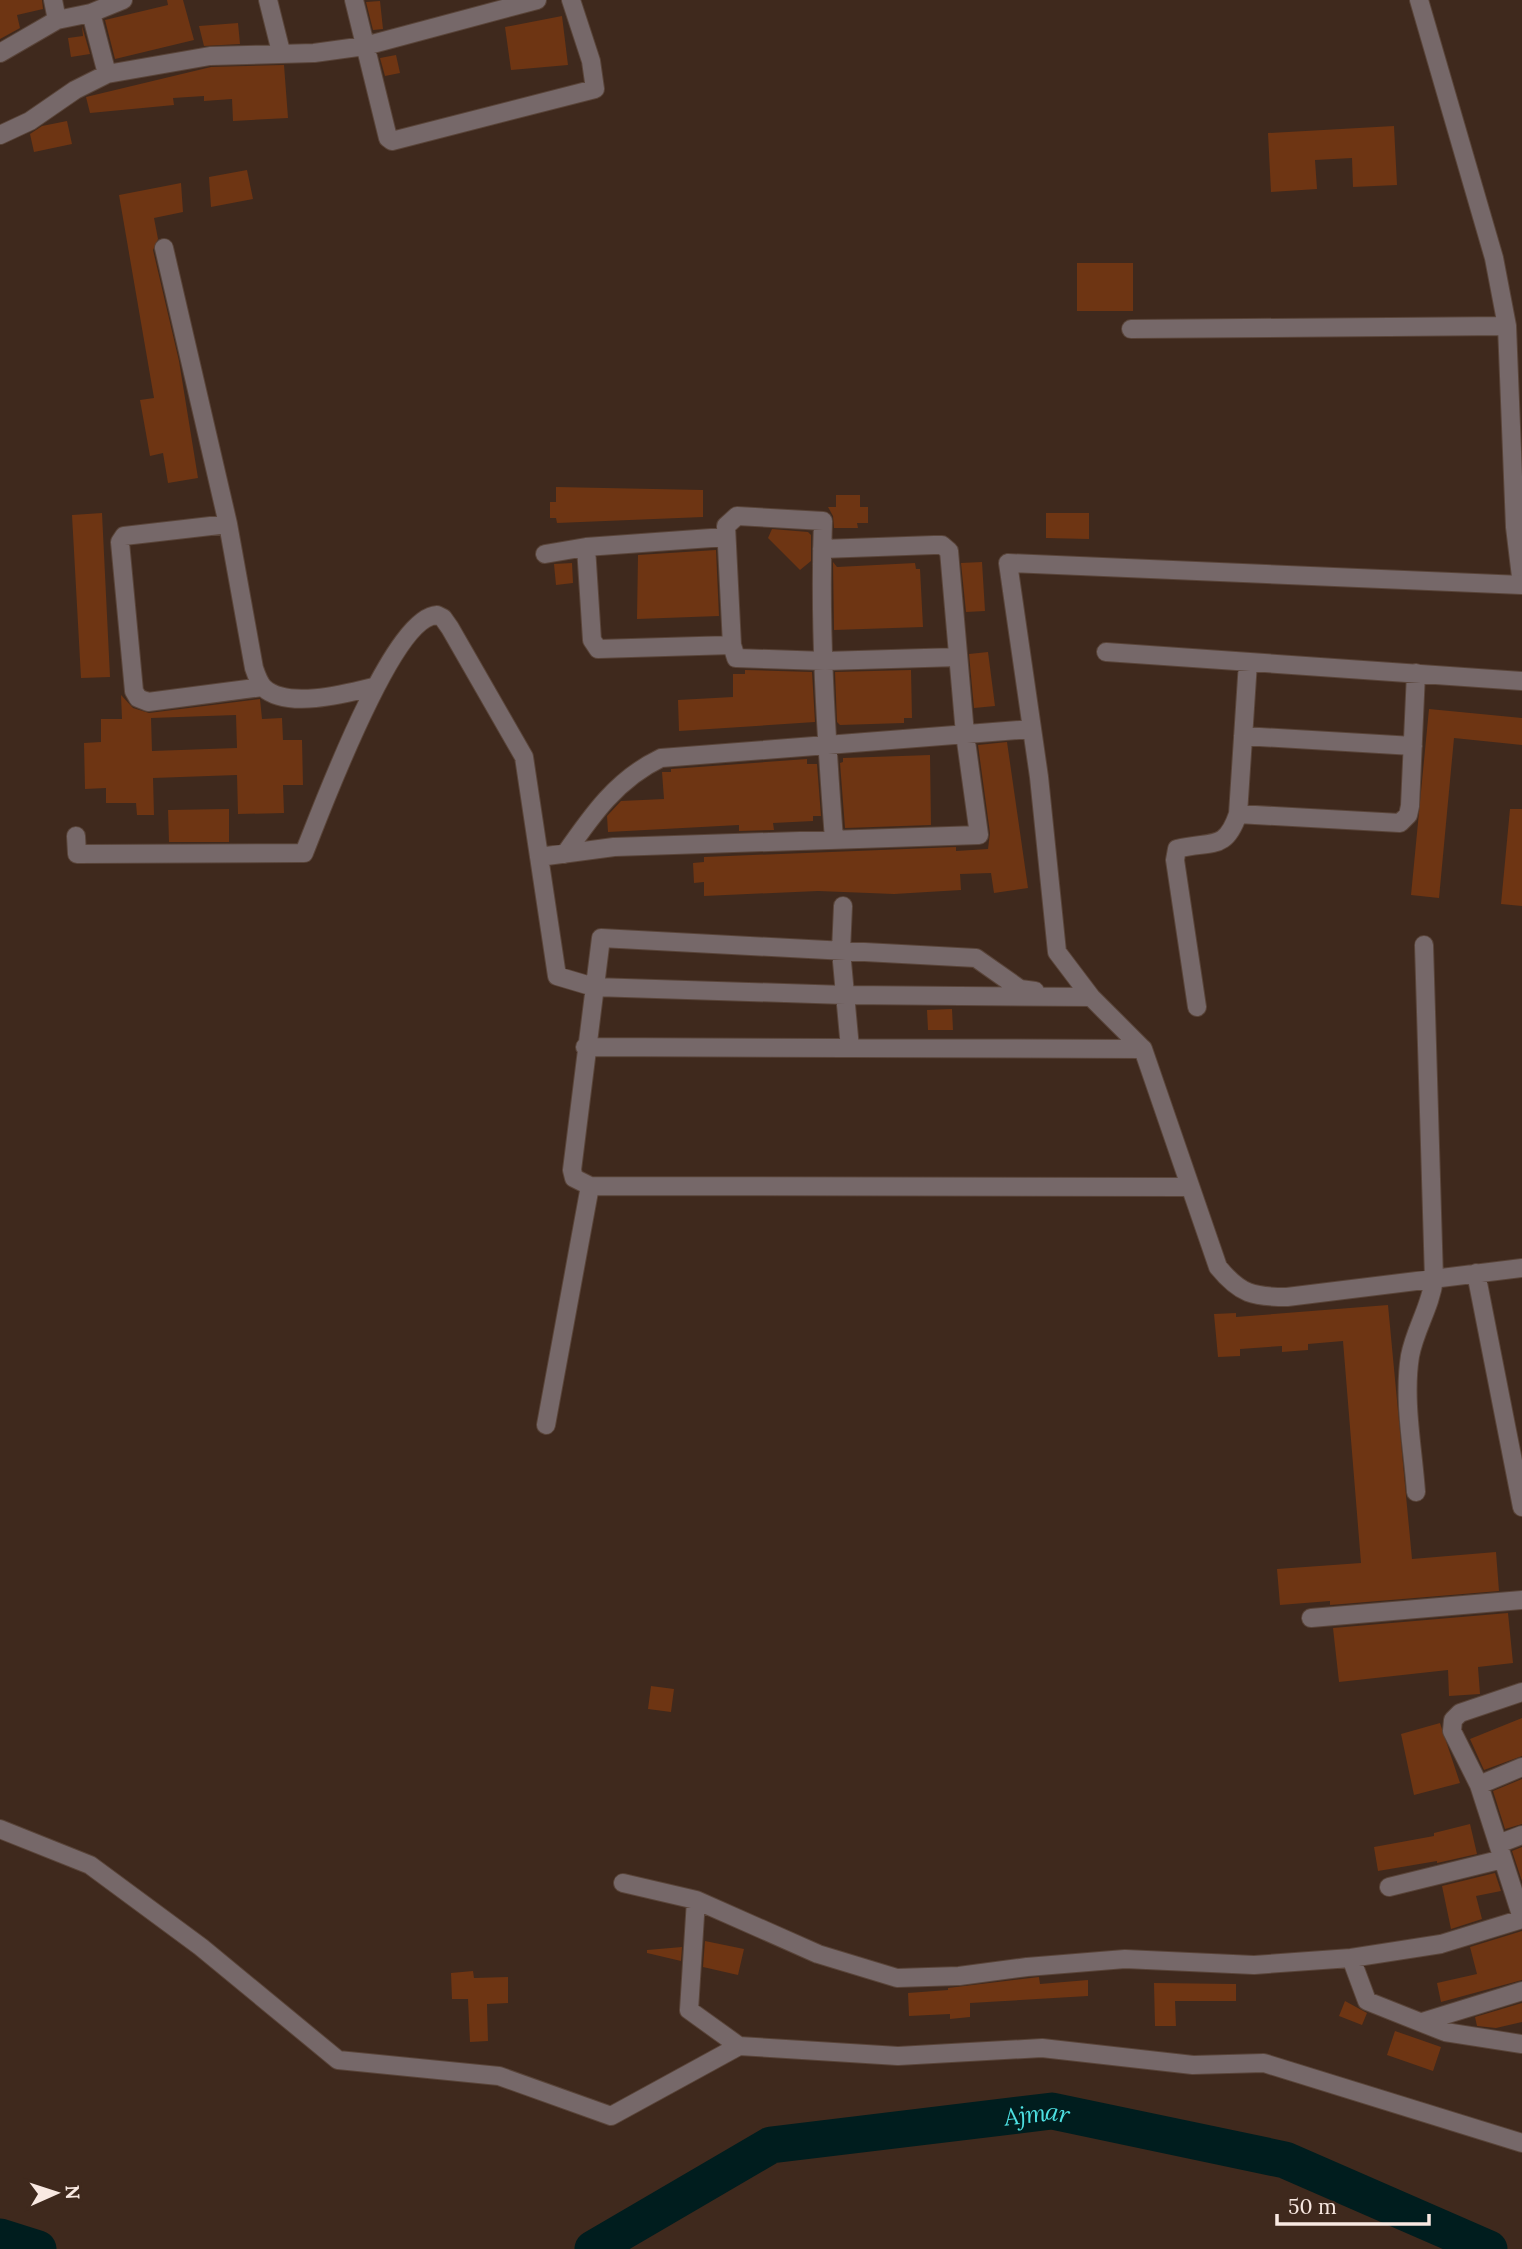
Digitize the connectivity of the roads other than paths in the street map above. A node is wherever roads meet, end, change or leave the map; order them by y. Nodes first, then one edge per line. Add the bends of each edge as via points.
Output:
1 (53, 0) edge
2 (123, 0) edge
3 (268, 0) edge
4 (354, 0) edge
5 (537, 0) edge
6 (571, 0) edge
7 (1419, 0) edge
8 (90, 13) junction
9 (57, 20) junction
10 (365, 46) junction
11 (281, 52) junction
12 (0, 53) edge
13 (107, 74) junction
14 (0, 135) edge
15 (164, 248) dead end
16 (1507, 326) junction
17 (1131, 329) dead end
18 (228, 524) junction
19 (725, 537) junction
20 (586, 547) junction
21 (822, 550) junction
22 (545, 554) dead end
23 (732, 645) junction
24 (1106, 652) dead end
25 (958, 657) junction
26 (824, 661) junction
27 (1248, 662) junction
28 (1416, 673) junction
29 (1522, 681) edge
30 (262, 687) junction
31 (373, 687) junction
32 (1032, 729) junction
33 (965, 734) junction
34 (1243, 736) junction
35 (827, 743) junction
36 (1413, 746) junction
37 (1238, 814) junction
38 (76, 836) dead end
39 (834, 839) junction
40 (565, 854) junction
41 (539, 857) junction
42 (843, 906) dead end
43 (1424, 945) dead end
44 (841, 951) junction
45 (594, 987) junction
46 (845, 995) junction
47 (1091, 997) junction
48 (1197, 1007) dead end
49 (585, 1047) junction
50 (850, 1048) junction
51 (1143, 1049) junction
52 (590, 1186) junction
53 (1190, 1187) junction
54 (1522, 1268) edge
55 (1476, 1273) junction
56 (1434, 1279) junction
57 (546, 1425) dead end
58 (1416, 1492) dead end
59 (1522, 1507) edge
60 (1522, 1600) edge
61 (1311, 1618) dead end
62 (1522, 1692) edge
63 (1522, 1767) edge
64 (1479, 1785) junction
65 (0, 1829) edge
66 (1522, 1835) edge
67 (1501, 1852) junction
68 (623, 1883) dead end
69 (1389, 1887) dead end
70 (696, 1900) junction
71 (1522, 1918) edge
72 (1351, 1958) junction
73 (1522, 1991) edge
74 (1422, 2022) junction
75 (1522, 2044) edge
76 (739, 2046) junction
77 (1522, 2143) edge

1 - 9 street
2 - 8 street
3 - 11 street
4 - 10 street
5 - 10 street
6 - 10 street via 592,61 595,89 392,141
7 - 16 street via 1494,258
8 - 9 street
8 - 13 street
9 - 12 street
10 - 11 street
11 - 13 street via 210,56
13 - 14 street
15 - 18 street
16 - 17 street
16 - 32 street via 1515,527 1522,585 1009,563
18 - 30 street via 254,668
18 - 30 street via 124,536 120,542 134,691 148,702
19 - 20 street
19 - 21 street via 726,526 737,516 821,519
19 - 23 street
20 - 22 street
20 - 23 street via 592,640 598,649
21 - 25 street via 942,545 949,551
21 - 26 street
23 - 26 street via 736,658
24 - 27 street
25 - 26 street
25 - 33 street
26 - 35 street
27 - 28 street
27 - 34 street
28 - 29 street
28 - 36 street
30 - 31 street via 283,699
31 - 38 street via 304,853 77,854
31 - 41 street via 422,620 429,615 443,618 524,757
32 - 33 street
32 - 47 street via 1057,952
33 - 35 street
33 - 39 street via 979,835
34 - 36 street
34 - 37 street
35 - 39 street
35 - 40 street via 660,758 621,783
36 - 37 street via 1410,806 1400,823
37 - 48 street via 1230,835 1222,841 1177,849 1174,860
39 - 40 street via 614,847
40 - 41 street
41 - 45 street via 557,976
42 - 44 street
43 - 56 street
44 - 45 street via 601,938
44 - 46 street
44 - 47 street via 976,958 1020,989
45 - 46 street
45 - 49 street
46 - 47 street
46 - 50 street
47 - 51 street
49 - 50 street
49 - 52 street via 572,1170 580,1184
50 - 51 street
51 - 53 street
52 - 53 street
52 - 57 street
53 - 56 street via 1218,1267 1233,1285 1257,1297
54 - 55 street
55 - 56 street
55 - 59 street
56 - 58 street via 1408,1377
60 - 61 street
62 - 64 street via 1460,1713 1453,1720 1452,1731
63 - 64 street
64 - 67 street
65 - 76 street via 90,1865 201,1947 338,2060 499,2076 611,2116
66 - 67 street
67 - 69 street
67 - 71 street
68 - 70 street
70 - 72 street via 818,1954 897,1978 1125,1959 1254,1965
70 - 76 street via 689,2010
71 - 72 street via 1441,1944
72 - 74 street via 1367,2001
73 - 74 street
74 - 75 street via 1445,2032
76 - 77 street via 898,2056 1042,2049 1193,2065 1264,2063

